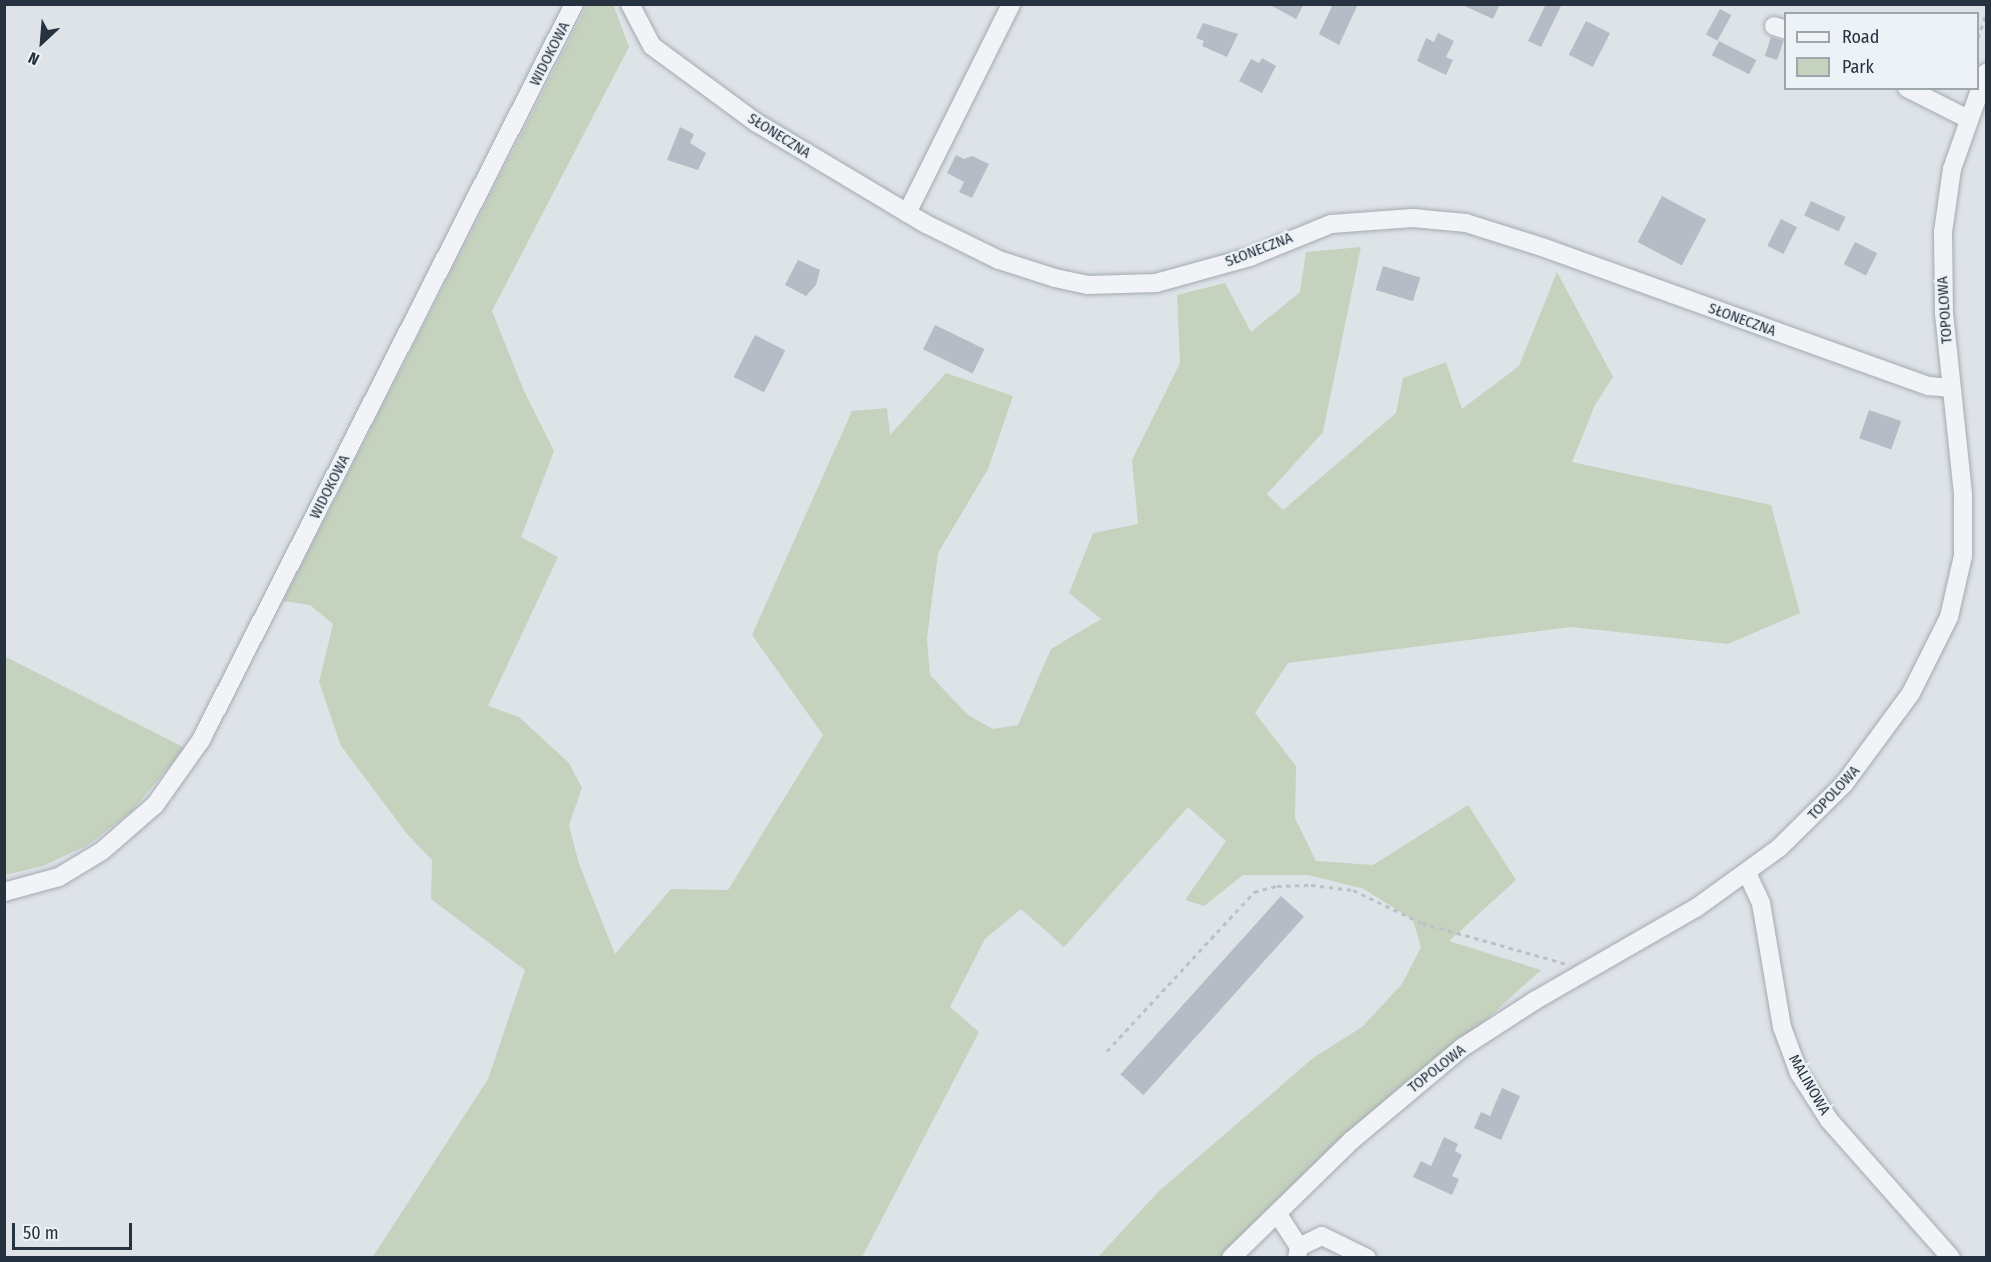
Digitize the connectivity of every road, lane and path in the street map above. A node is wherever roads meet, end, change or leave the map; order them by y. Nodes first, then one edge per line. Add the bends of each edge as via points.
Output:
1 (574, 4) edge
2 (630, 4) edge
3 (1011, 4) edge
4 (1986, 14) edge
5 (1979, 33) edge
6 (1986, 73) edge
7 (1911, 90) edge
8 (1968, 119) junction
9 (907, 213) junction
10 (1952, 388) junction
11 (1747, 873) junction
12 (4, 892) edge
13 (1578, 975) junction
14 (1107, 1052) dead end
15 (1276, 1213) junction
16 (1298, 1252) edge
17 (1231, 1257) edge
18 (1367, 1257) edge
19 (1951, 1257) edge

1 - 12 street, WIDOKOWA via 201,740 155,805 102,851 59,878
2 - 9 street, SŁONECZNA via 646,37 674,66 757,123
3 - 9 street
4 - 5 path
6 - 8 street, TOPOLOWA
7 - 8 street
8 - 10 street, TOPOLOWA via 1948,186 1943,232
9 - 10 street, SŁONECZNA via 999,260 1055,278 1121,287 1185,276 1331,224 1413,218 1466,223 1929,386
10 - 11 street, TOPOLOWA via 1965,521 1958,584 1944,629 1919,681 1871,750 1811,818
11 - 13 street, TOPOLOWA via 1678,920
11 - 19 street, MALINOWA via 1761,903 1782,1027 1799,1073 1829,1120
13 - 14 path via 1552,957 1422,923 1353,890 1276,886 1254,892
13 - 15 street, TOPOLOWA via 1491,1028 1426,1076
15 - 16 street
15 - 17 street, TOPOLOWA
16 - 18 street via 1322,1236

